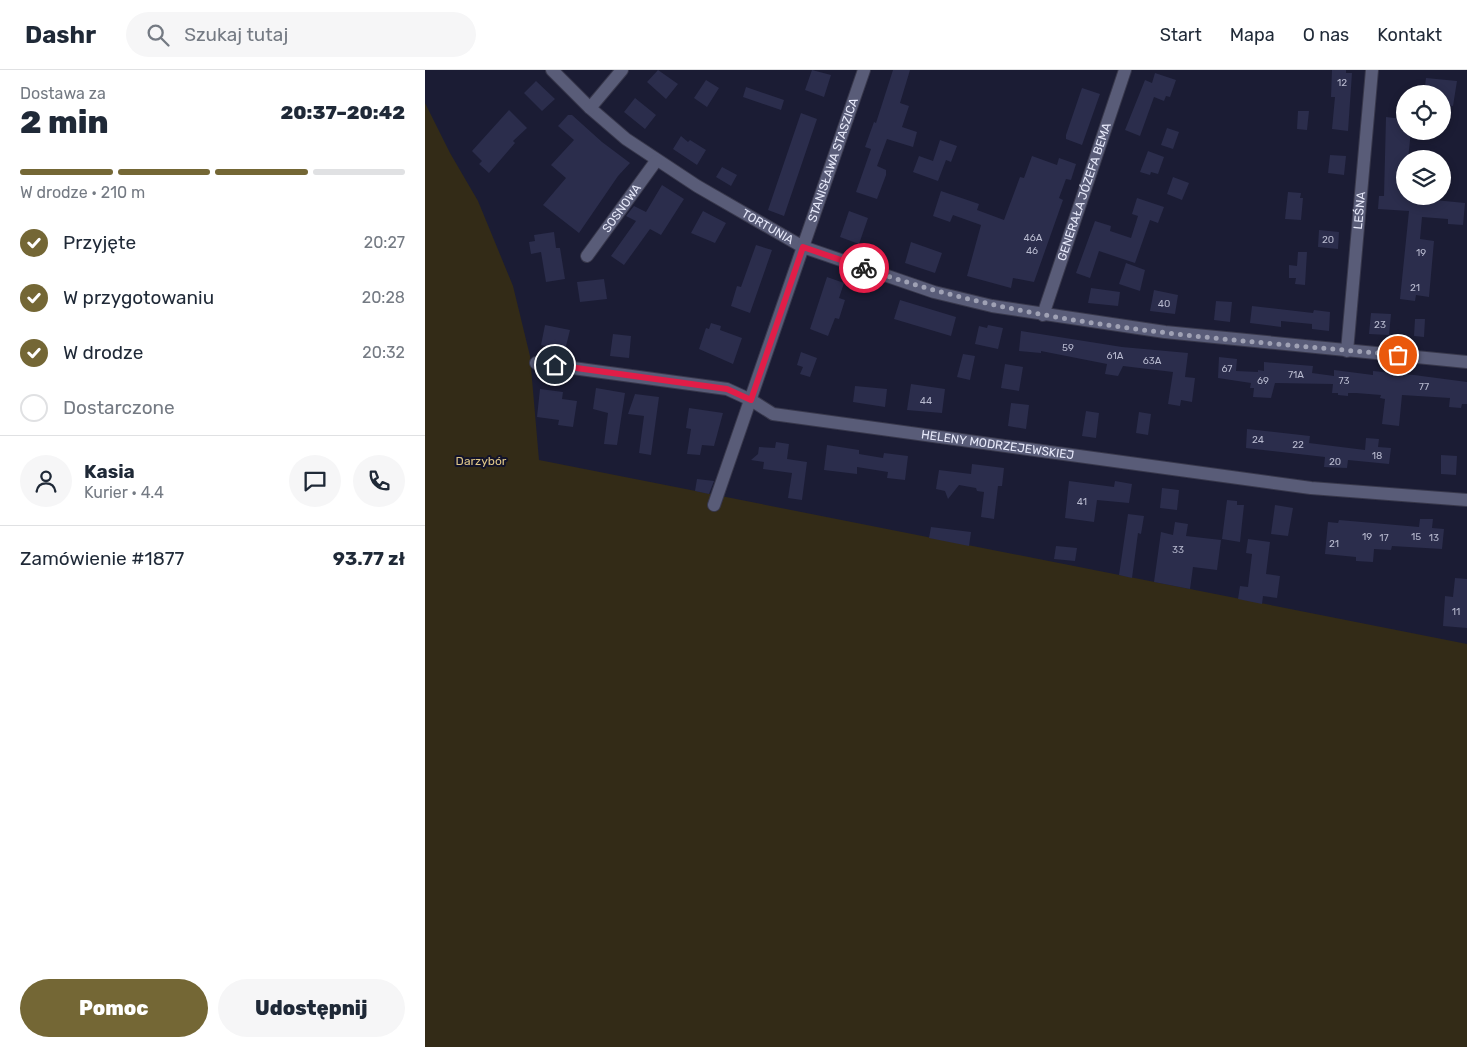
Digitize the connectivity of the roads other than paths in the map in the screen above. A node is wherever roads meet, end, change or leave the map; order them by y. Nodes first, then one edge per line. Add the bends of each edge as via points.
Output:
1 (553, 70) edge
2 (622, 70) edge
3 (864, 70) edge
4 (1125, 70) edge
5 (1371, 70) edge
6 (590, 108) junction
7 (656, 161) junction
8 (803, 247) junction
9 (587, 256) dead end
10 (1043, 314) junction
11 (1347, 351) junction
12 (1467, 362) edge
13 (535, 363) dead end
14 (751, 400) junction
15 (1467, 500) edge
16 (714, 506) dead end

1 - 6 street, TORTUNIA
2 - 6 street
3 - 8 street, STANISŁAWA STASZICA
4 - 10 street, GENERAŁA JÓZEFA BEMA
5 - 11 street, LEŚNA
6 - 7 street, TORTUNIA
7 - 8 street, TORTUNIA
7 - 9 street, SOSNOWA
8 - 10 street, TORTUNIA via 934,292
8 - 14 street, STANISŁAWA STASZICA
10 - 11 street, TORTUNIA via 1229,340
11 - 12 street, TORTUNIA
13 - 14 street, HELENY MODRZEJEWSKIEJ via 727,389
14 - 15 street, HELENY MODRZEJEWSKIEJ via 773,414 791,417 1311,488
14 - 16 street, STANISŁAWA STASZICA

